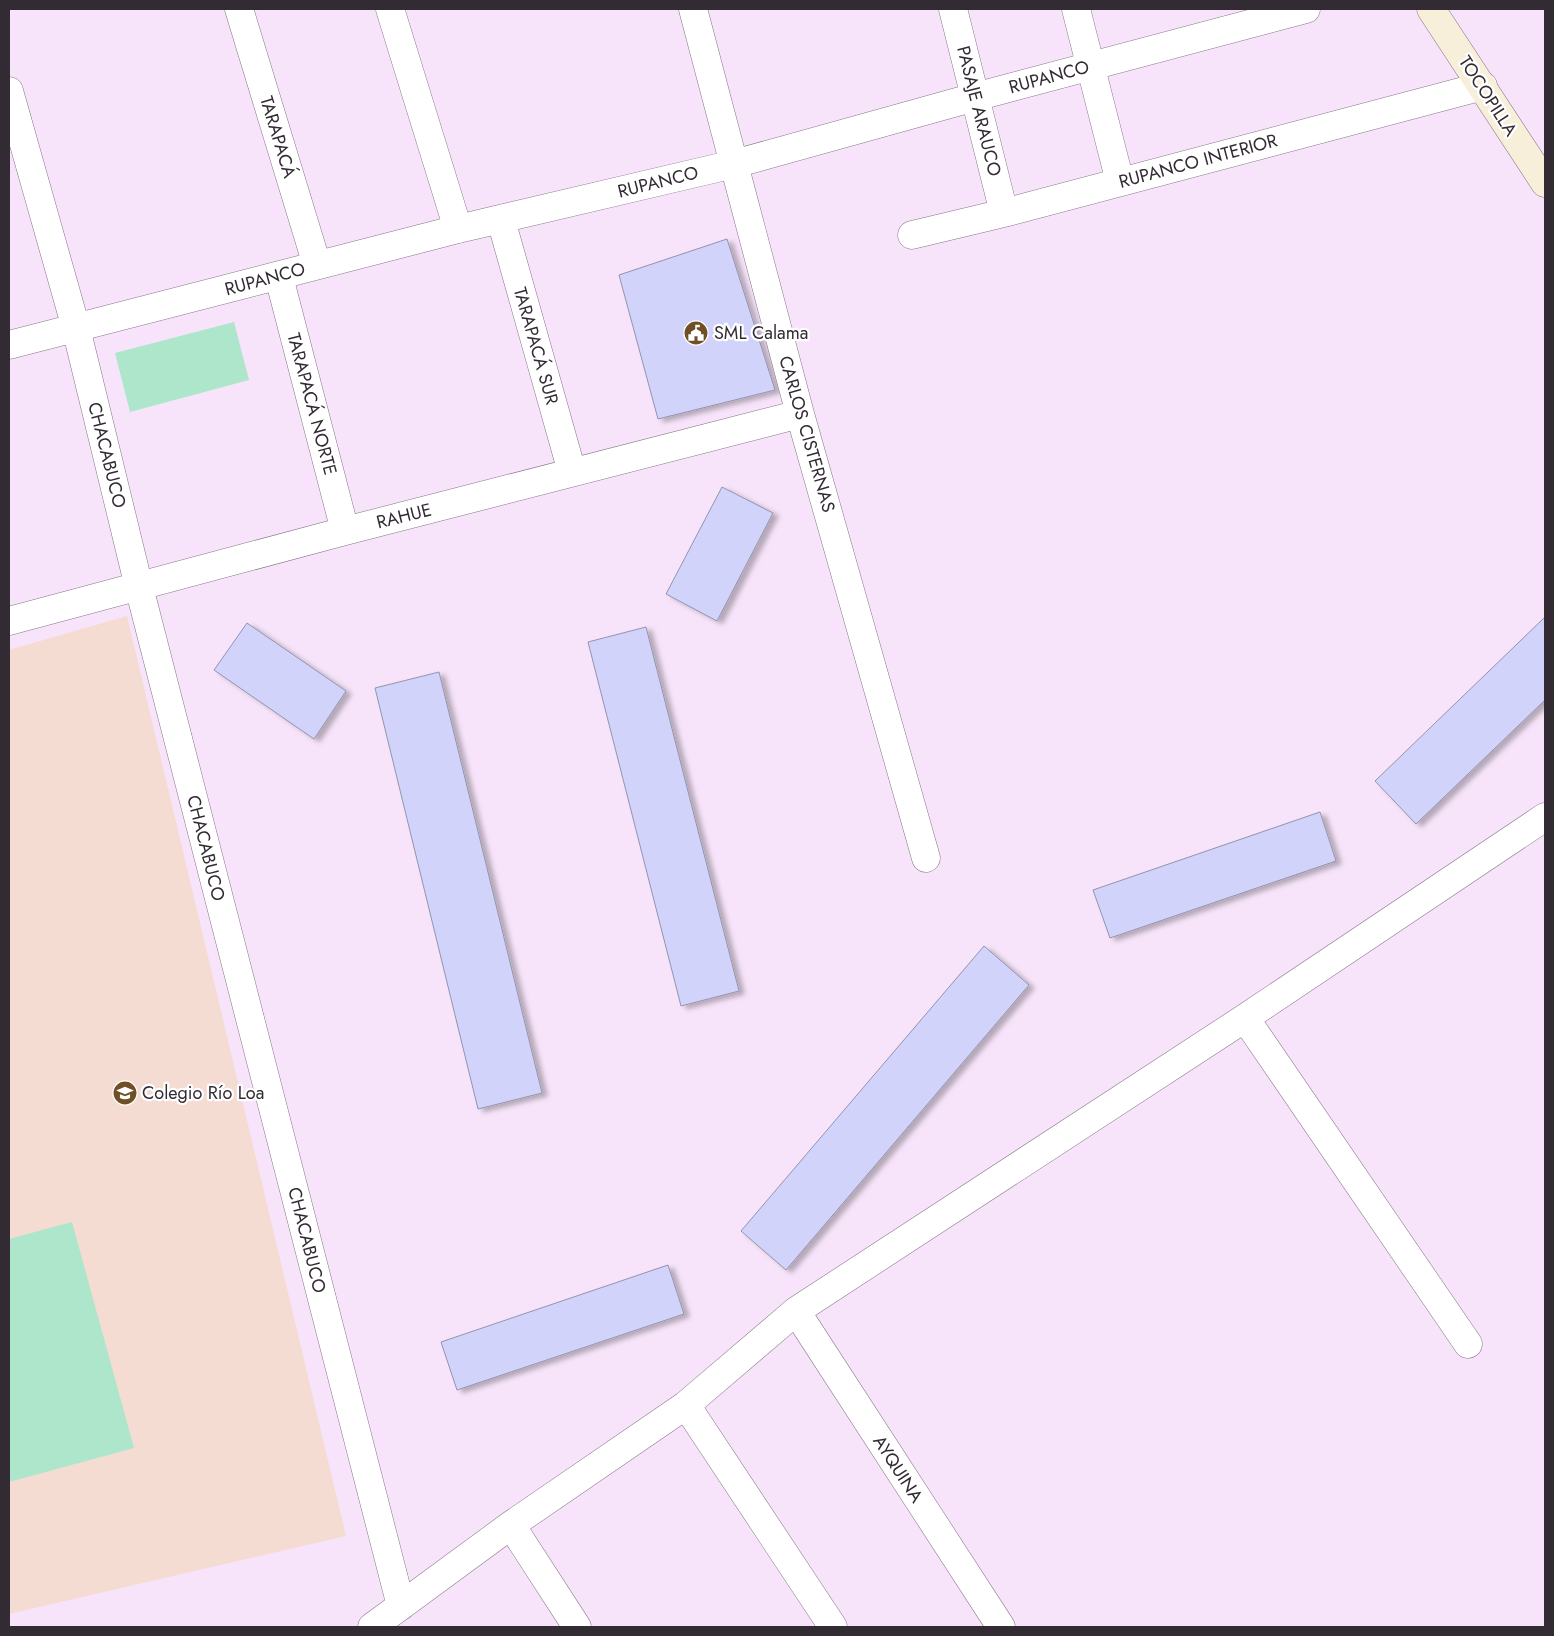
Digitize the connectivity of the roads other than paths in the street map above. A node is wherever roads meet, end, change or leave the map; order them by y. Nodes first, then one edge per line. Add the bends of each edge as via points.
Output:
1 (239, 9) edge
2 (390, 9) edge
3 (693, 9) edge
4 (953, 9) edge
5 (1076, 9) edge
6 (1306, 9) edge
7 (1431, 9) edge
8 (1091, 66) junction
9 (1483, 86) junction
10 (9, 91) edge
11 (974, 97) junction
12 (734, 164) junction
13 (1120, 182) junction
14 (1545, 183) edge
15 (1004, 213) junction
16 (501, 220) junction
17 (458, 229) junction
18 (912, 235) dead end
19 (318, 265) junction
20 (279, 276) junction
21 (76, 328) junction
22 (9, 346) edge
23 (800, 414) junction
24 (572, 472) junction
25 (346, 531) junction
26 (139, 587) junction
27 (9, 621) edge
28 (1545, 817) edge
29 (926, 858) dead end
30 (1245, 1018) junction
31 (796, 1311) junction
32 (1468, 1344) dead end
33 (686, 1405) junction
34 (511, 1525) junction
35 (401, 1606) junction
36 (372, 1627) edge
37 (577, 1627) edge
38 (833, 1627) edge
39 (1001, 1627) edge

1 - 19 street, TARAPACÁ
2 - 17 street
3 - 12 street, CARLOS CISTERNAS
4 - 11 street, PASAJE ARAUCO
5 - 8 street
6 - 8 street, RUPANCO
7 - 9 street, TOCOPILLA
8 - 11 street, RUPANCO
8 - 13 street
9 - 13 street, RUPANCO INTERIOR
9 - 14 street, TOCOPILLA
10 - 21 street, CHACABUCO
11 - 12 street, RUPANCO
11 - 15 street, PASAJE ARAUCO
12 - 16 street, RUPANCO
12 - 23 street, CARLOS CISTERNAS
13 - 15 street, RUPANCO INTERIOR
15 - 18 street, RUPANCO INTERIOR
16 - 17 street, RUPANCO
16 - 24 street, TARAPACÁ SUR
17 - 19 street, RUPANCO
19 - 20 street, RUPANCO
20 - 21 street, RUPANCO
20 - 25 street, TARAPACÁ NORTE
21 - 22 street, RUPANCO
21 - 26 street, CHACABUCO
23 - 24 street, RAHUE
23 - 29 street, CARLOS CISTERNAS
24 - 25 street, RAHUE
25 - 26 street, RAHUE
26 - 27 street, RAHUE
26 - 35 street, CHACABUCO
28 - 30 street
30 - 31 street
30 - 32 street
31 - 33 street
31 - 39 street, AYQUINA
33 - 34 street
33 - 38 street
34 - 35 street
34 - 37 street
35 - 36 street

